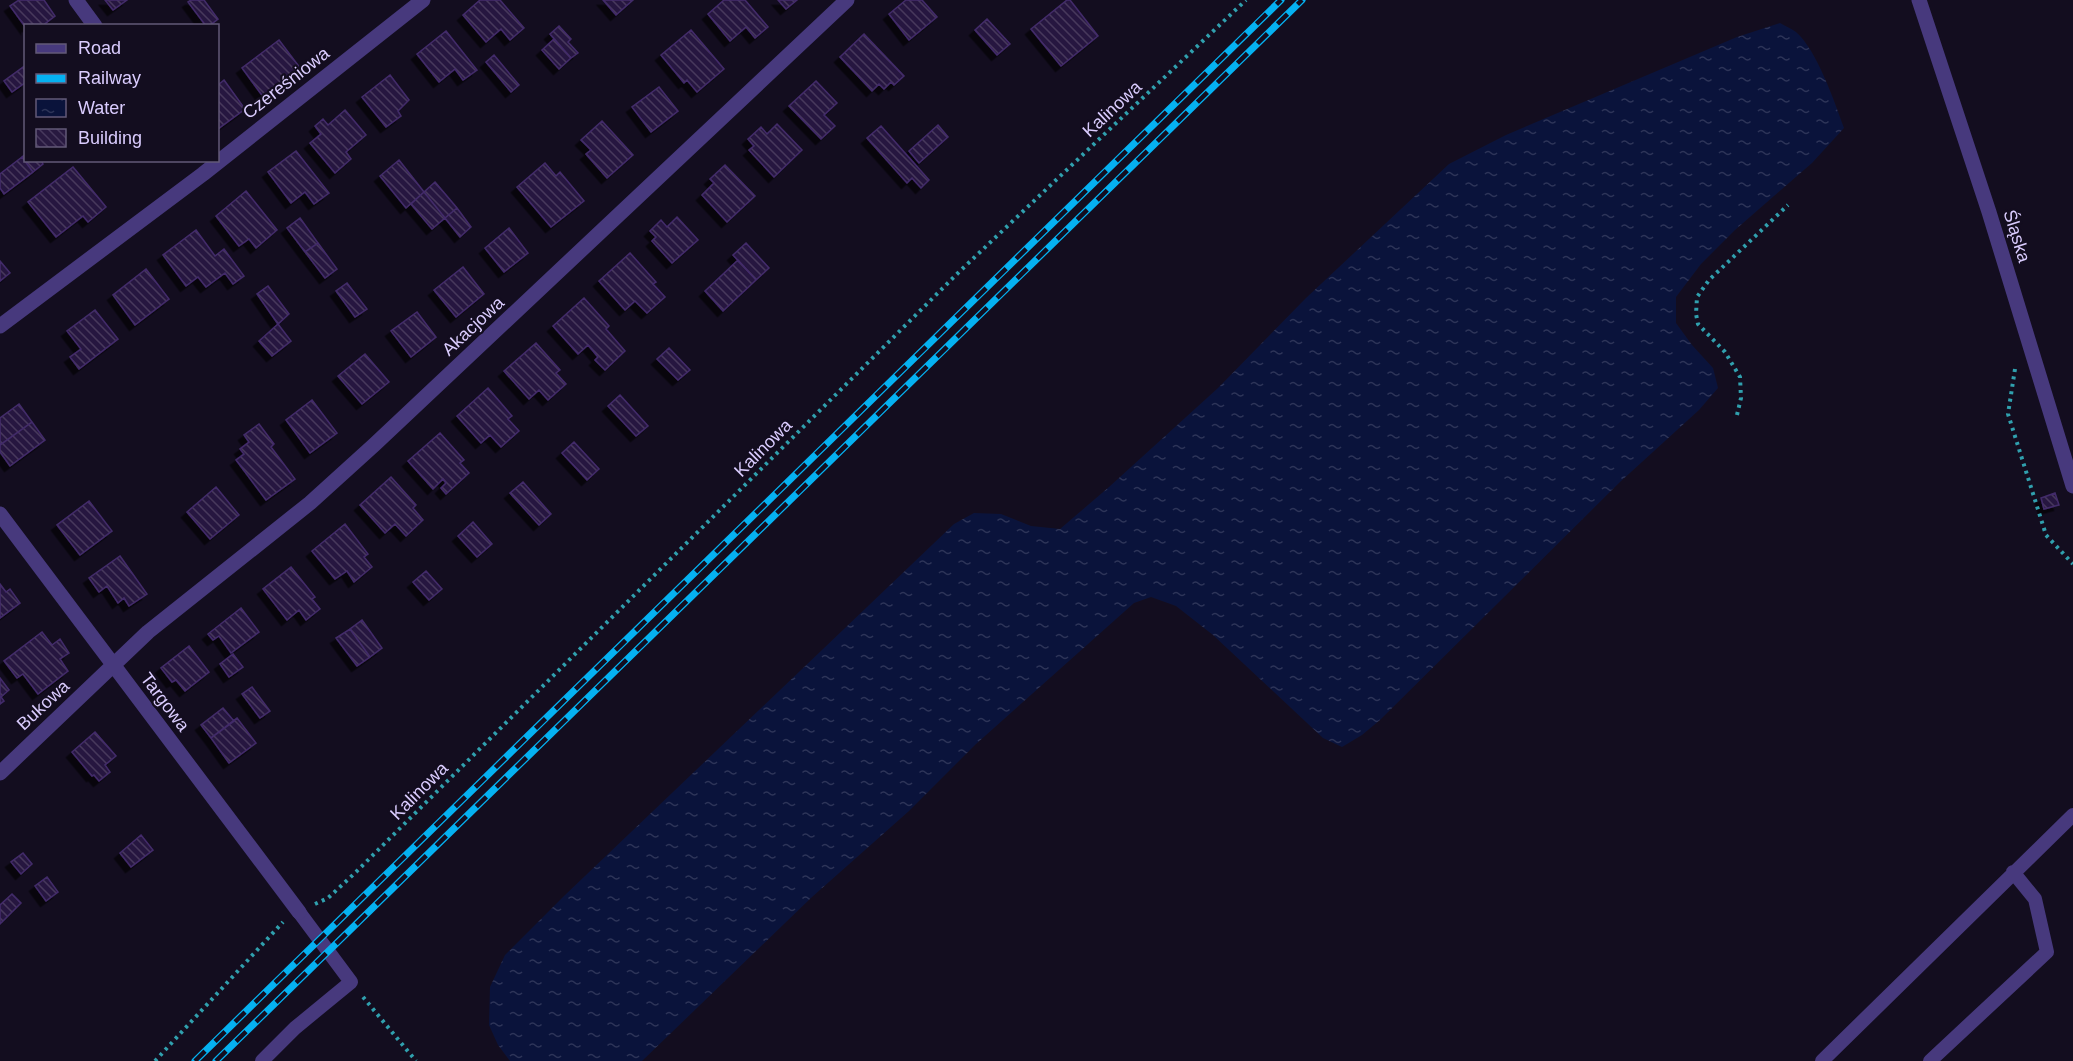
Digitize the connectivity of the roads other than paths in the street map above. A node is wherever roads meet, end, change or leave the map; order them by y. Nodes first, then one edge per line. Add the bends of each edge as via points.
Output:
1 (76, 0) edge
2 (423, 0) edge
3 (847, 0) edge
4 (1919, 0) edge
5 (94, 24) edge
6 (219, 161) edge
7 (194, 162) edge
8 (218, 162) edge
9 (203, 174) junction
10 (0, 326) edge
11 (2073, 486) edge
12 (0, 514) edge
13 (113, 666) junction
14 (0, 773) edge
15 (2073, 815) edge
16 (2013, 872) junction
17 (298, 912) joint
18 (262, 1061) edge
19 (1822, 1061) edge
20 (1930, 1061) edge

1 - 5 street
2 - 6 street, Czereśniowa
3 - 13 street, Akacjowa via 374,445 310,503 148,632
4 - 11 street, Śląska
7 - 9 street
8 - 9 street, Czereśniowa
9 - 10 street, Czereśniowa
12 - 13 street, Targowa
13 - 14 street, Bukowa
13 - 17 street, Targowa
15 - 16 lane
16 - 19 lane
16 - 20 lane via 2035,898 2047,952
17 - 18 lane via 351,982

